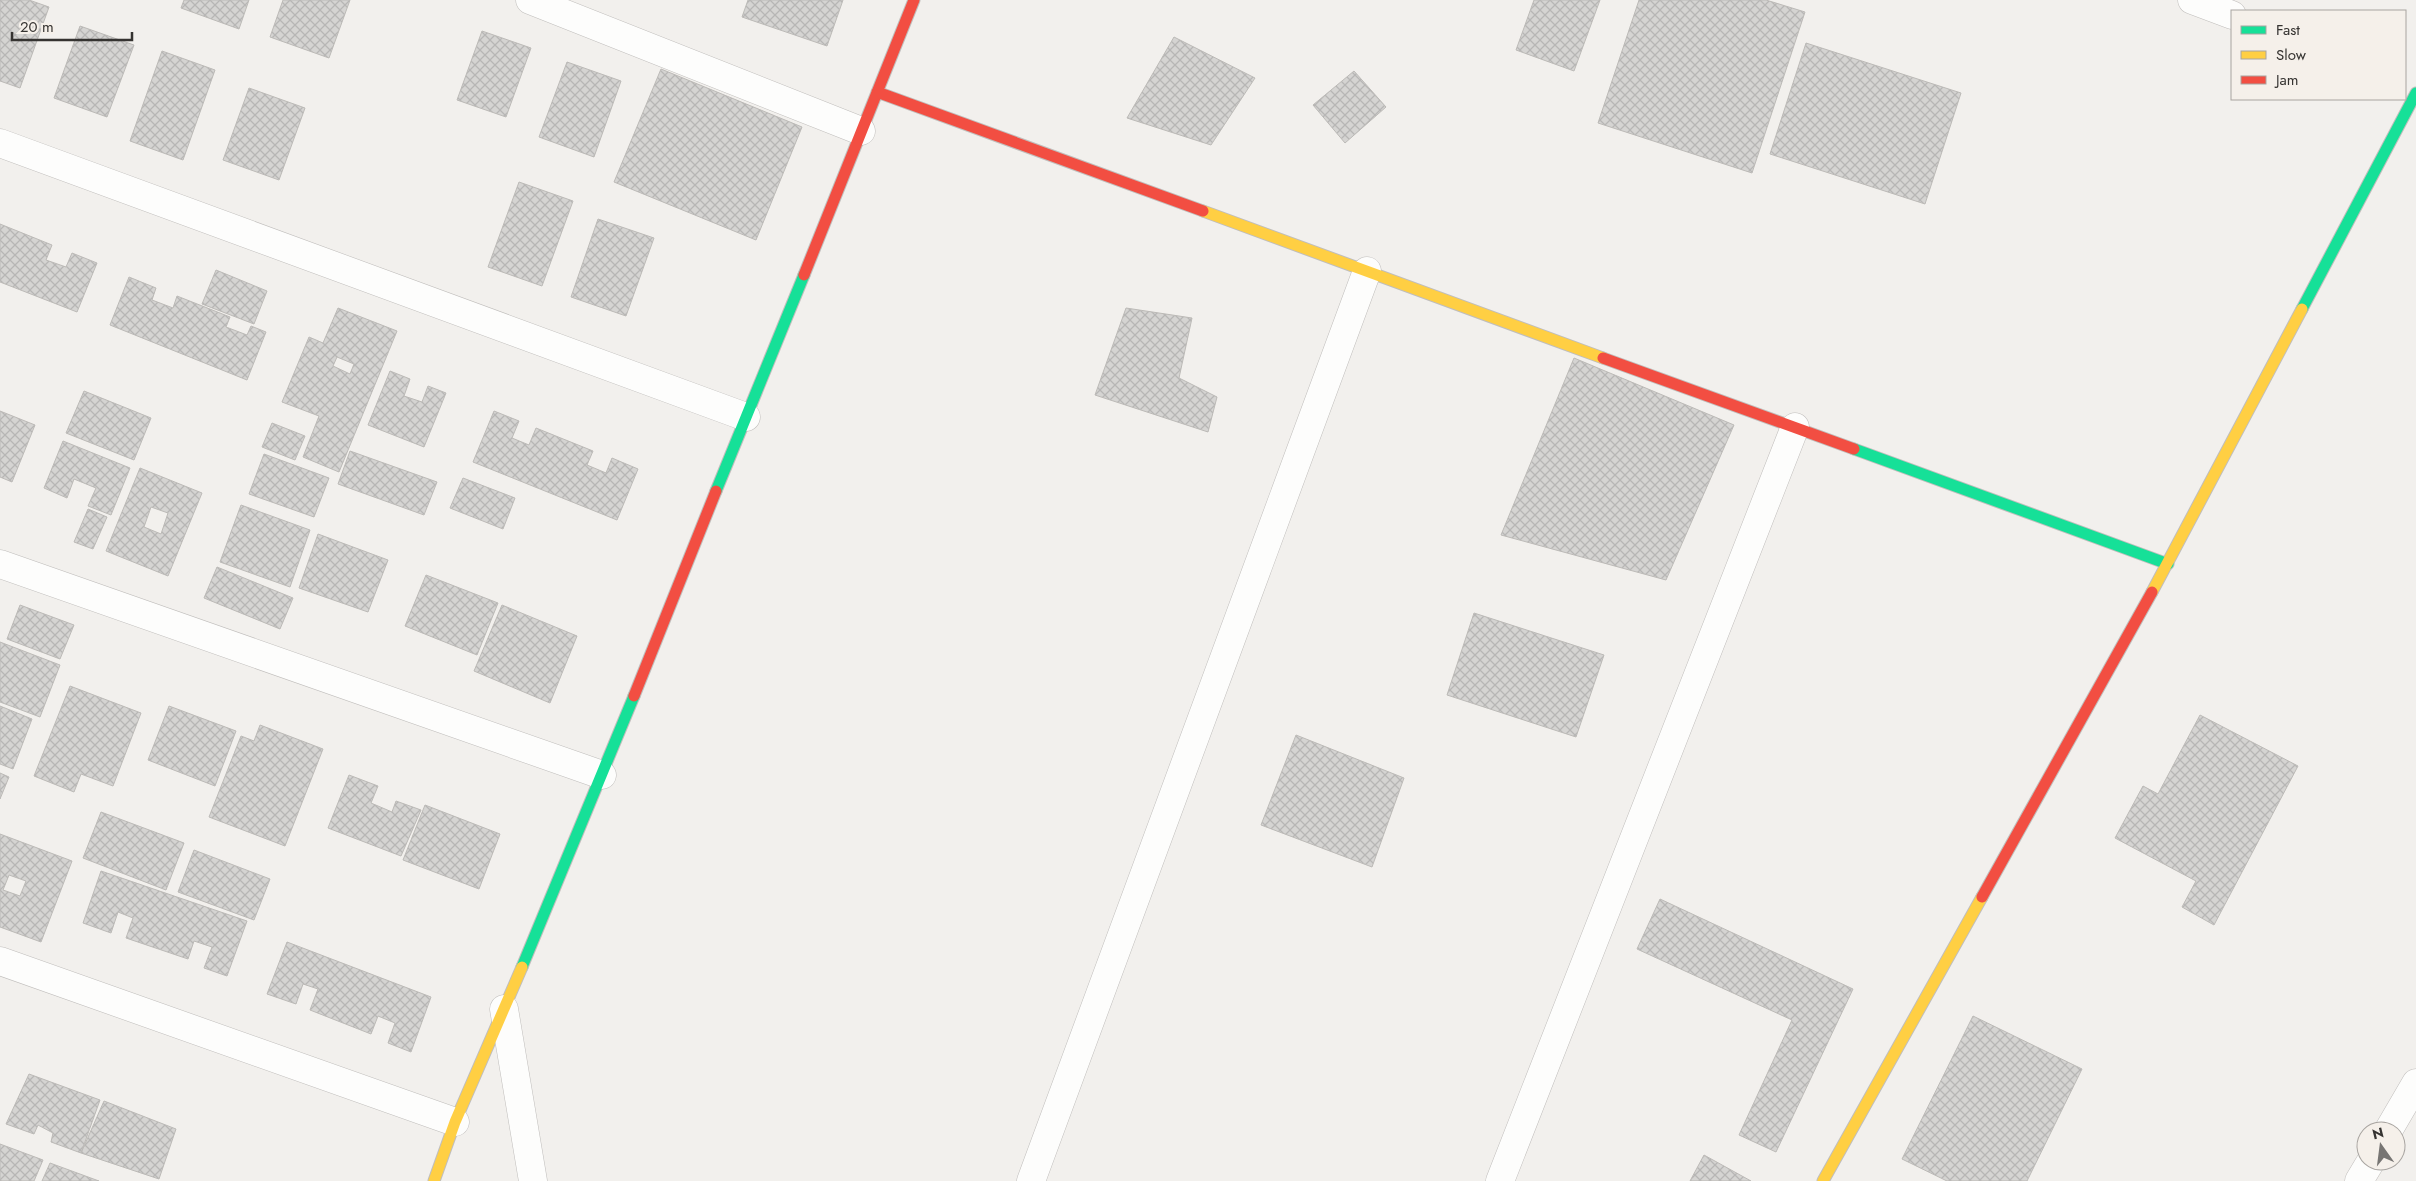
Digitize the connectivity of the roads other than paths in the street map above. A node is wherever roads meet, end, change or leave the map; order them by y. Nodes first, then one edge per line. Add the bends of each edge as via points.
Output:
1 (530, 0) edge
2 (914, 0) edge
3 (2192, 0) edge
4 (2231, 15) edge
5 (877, 92) junction
6 (2416, 93) edge
7 (861, 131) junction
8 (0, 143) edge
9 (1367, 271) junction
10 (746, 417) junction
11 (1795, 427) junction
12 (0, 564) edge
13 (2168, 564) junction
14 (602, 775) junction
15 (0, 961) edge
16 (504, 1009) junction
17 (2416, 1083) edge
18 (2394, 1121) edge
19 (455, 1122) junction
20 (434, 1181) edge
21 (533, 1181) edge
22 (1031, 1181) edge
23 (1500, 1181) edge
24 (1823, 1181) edge

1 - 7 street
2 - 5 street
3 - 4 street
5 - 7 street
5 - 9 street
6 - 13 street
7 - 10 street
8 - 10 street
9 - 11 street
9 - 22 street
10 - 14 street
11 - 13 street
11 - 23 street
12 - 14 street
13 - 24 street
14 - 16 street
15 - 19 street
16 - 19 street
16 - 21 street
17 - 18 street
19 - 20 street

